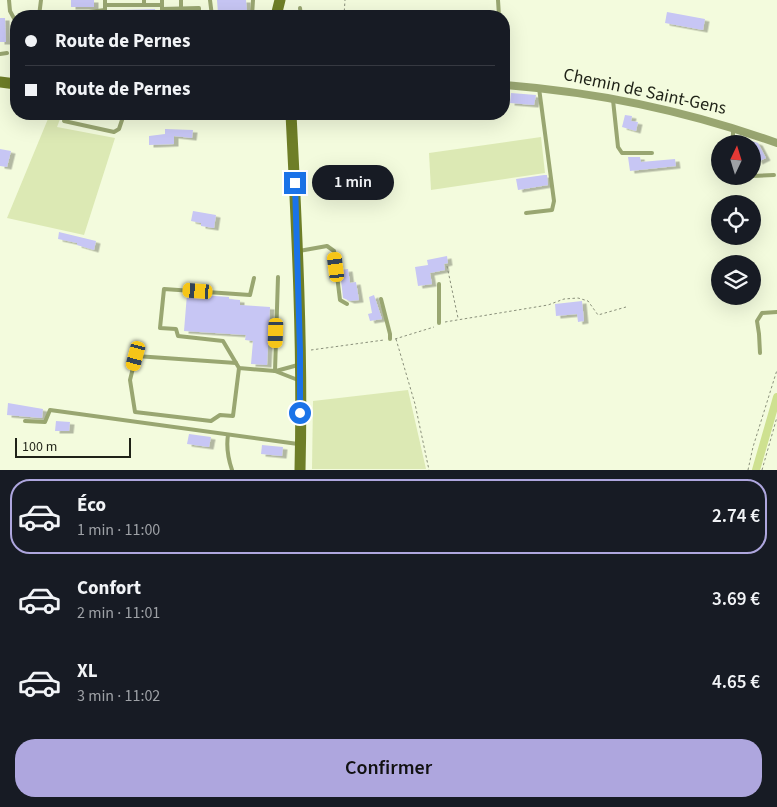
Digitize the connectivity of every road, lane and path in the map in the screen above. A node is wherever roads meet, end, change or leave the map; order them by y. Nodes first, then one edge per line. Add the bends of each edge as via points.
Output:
1 (105, 0) edge
2 (181, 0) edge
3 (144, 2) edge
4 (105, 5) junction
5 (162, 5) edge
6 (181, 8) junction
7 (105, 10) edge
8 (199, 10) edge
9 (7, 53) dead end
10 (0, 54) edge
11 (510, 86) edge
12 (539, 88) junction
13 (613, 100) junction
14 (122, 120) edge
15 (290, 120) edge
16 (64, 121) dead end
17 (733, 128) junction
18 (733, 135) edge
19 (777, 143) edge
20 (652, 153) dead end
21 (774, 175) dead end
22 (761, 176) edge
23 (526, 213) dead end
24 (297, 251) junction
25 (447, 266) dead end
26 (278, 277) dead end
27 (254, 278) dead end
28 (439, 284) dead end
29 (381, 299) dead end
30 (347, 304) dead end
31 (626, 307) dead end
32 (777, 312) edge
33 (458, 319) junction
34 (439, 323) junction
35 (396, 338) junction
36 (390, 339) junction
37 (300, 351) junction
38 (760, 353) dead end
39 (236, 363) junction
40 (300, 364) junction
41 (239, 368) junction
42 (777, 370) edge
43 (275, 371) junction
44 (300, 381) junction
45 (777, 417) edge
46 (25, 421) dead end
47 (228, 435) junction
48 (300, 444) junction
49 (232, 470) edge
50 (300, 470) edge
51 (429, 470) edge
52 (748, 470) edge
53 (762, 470) edge

1 - 4 lane
2 - 6 lane
3 - 4 lane
3 - 5 lane
4 - 7 lane
5 - 6 lane
6 - 8 lane
9 - 10 lane
11 - 12 street, Chemin de Saint-Gens
12 - 13 street, Chemin de Saint-Gens
12 - 23 lane via 554,202 552,210
13 - 17 street, Chemin de Saint-Gens
13 - 20 lane via 618,147 622,153
14 - 16 lane via 114,132
15 - 24 main road
17 - 18 lane
17 - 19 street, Chemin de Saint-Gens
21 - 22 lane
24 - 30 lane via 331,247 340,300
24 - 37 main road
25 - 33 path
26 - 43 lane
27 - 39 lane via 250,295 164,288 160,328 176,329 178,336 222,341
28 - 34 lane
29 - 36 lane
31 - 33 path via 598,315 588,301 564,299 548,305
32 - 38 lane via 762,313 757,321
33 - 34 path
34 - 35 path via 431,329
35 - 36 path
35 - 51 path
36 - 37 path
37 - 40 main road
39 - 41 lane
39 - 41 lane via 136,356 130,380 135,412 211,421 220,415 233,416
40 - 43 lane
40 - 44 main road
41 - 43 lane
42 - 52 path
43 - 44 lane
44 - 48 main road
45 - 53 path
46 - 47 lane via 45,422 50,410
47 - 48 lane
47 - 49 lane via 228,460
48 - 50 main road

